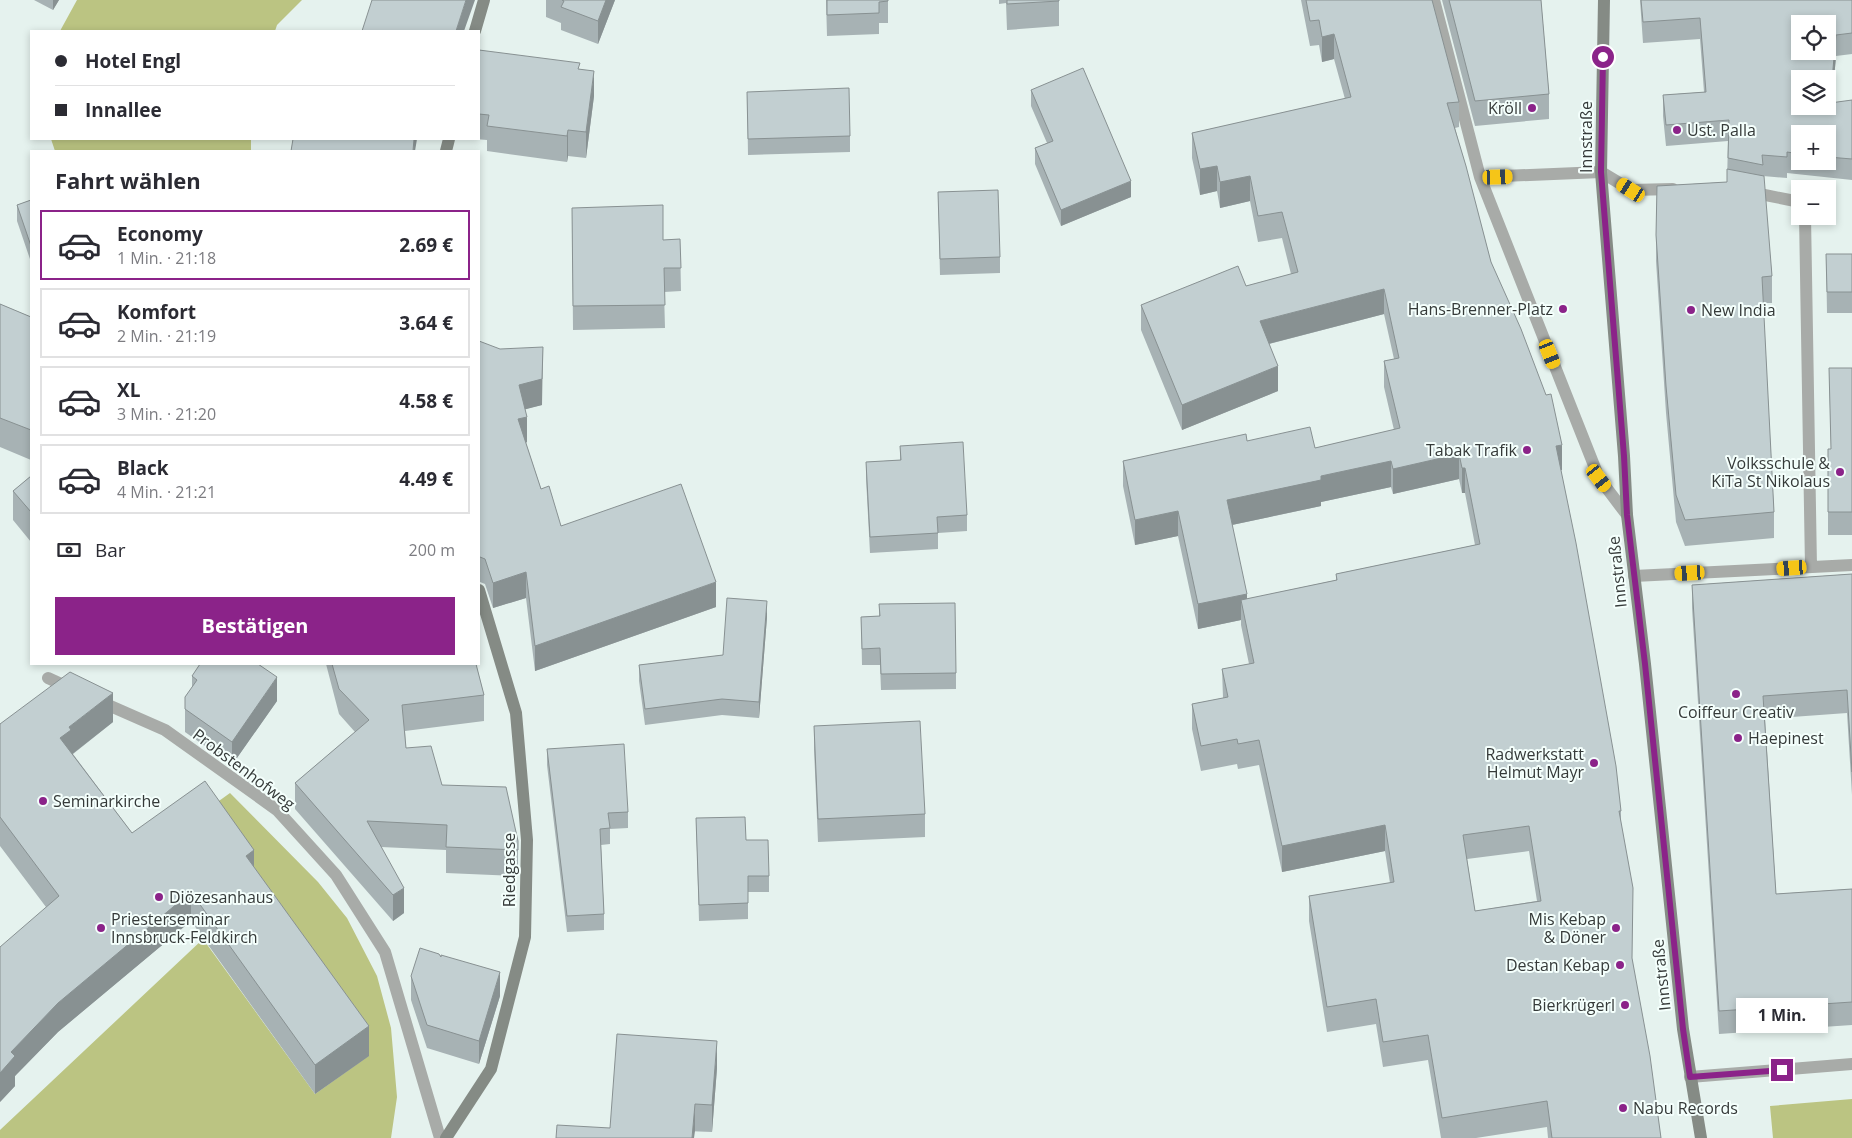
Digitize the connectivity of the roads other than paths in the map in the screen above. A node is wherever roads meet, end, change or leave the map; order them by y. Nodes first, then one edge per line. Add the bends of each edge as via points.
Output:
1 (484, 0) edge
2 (1434, 0) edge
3 (1604, 0) edge
4 (474, 30) edge
5 (1601, 172) junction
6 (1480, 178) junction
7 (1687, 188) edge
8 (1734, 189) edge
9 (1791, 200) edge
10 (1805, 225) edge
11 (1627, 515) junction
12 (1852, 565) edge
13 (1811, 567) junction
14 (1634, 576) junction
15 (480, 593) edge
16 (48, 678) dead end
17 (1852, 1064) edge
18 (1690, 1077) junction
19 (440, 1138) edge
20 (446, 1138) edge
21 (1701, 1138) edge

1 - 4 street
2 - 6 street
3 - 5 street, Innstraße
5 - 6 street
5 - 7 street via 1631,190
5 - 11 street, Innstraße
6 - 11 street via 1599,478
8 - 9 street
10 - 13 street
11 - 14 street, Innstraße
12 - 13 street
13 - 14 street
14 - 18 street, Innstraße
15 - 20 street, Riedgasse via 516,714 527,840 525,937 491,1069
16 - 19 street, Probstenhofweg via 165,730 277,810 336,875 385,952
17 - 18 street
18 - 21 street, Innstraße

